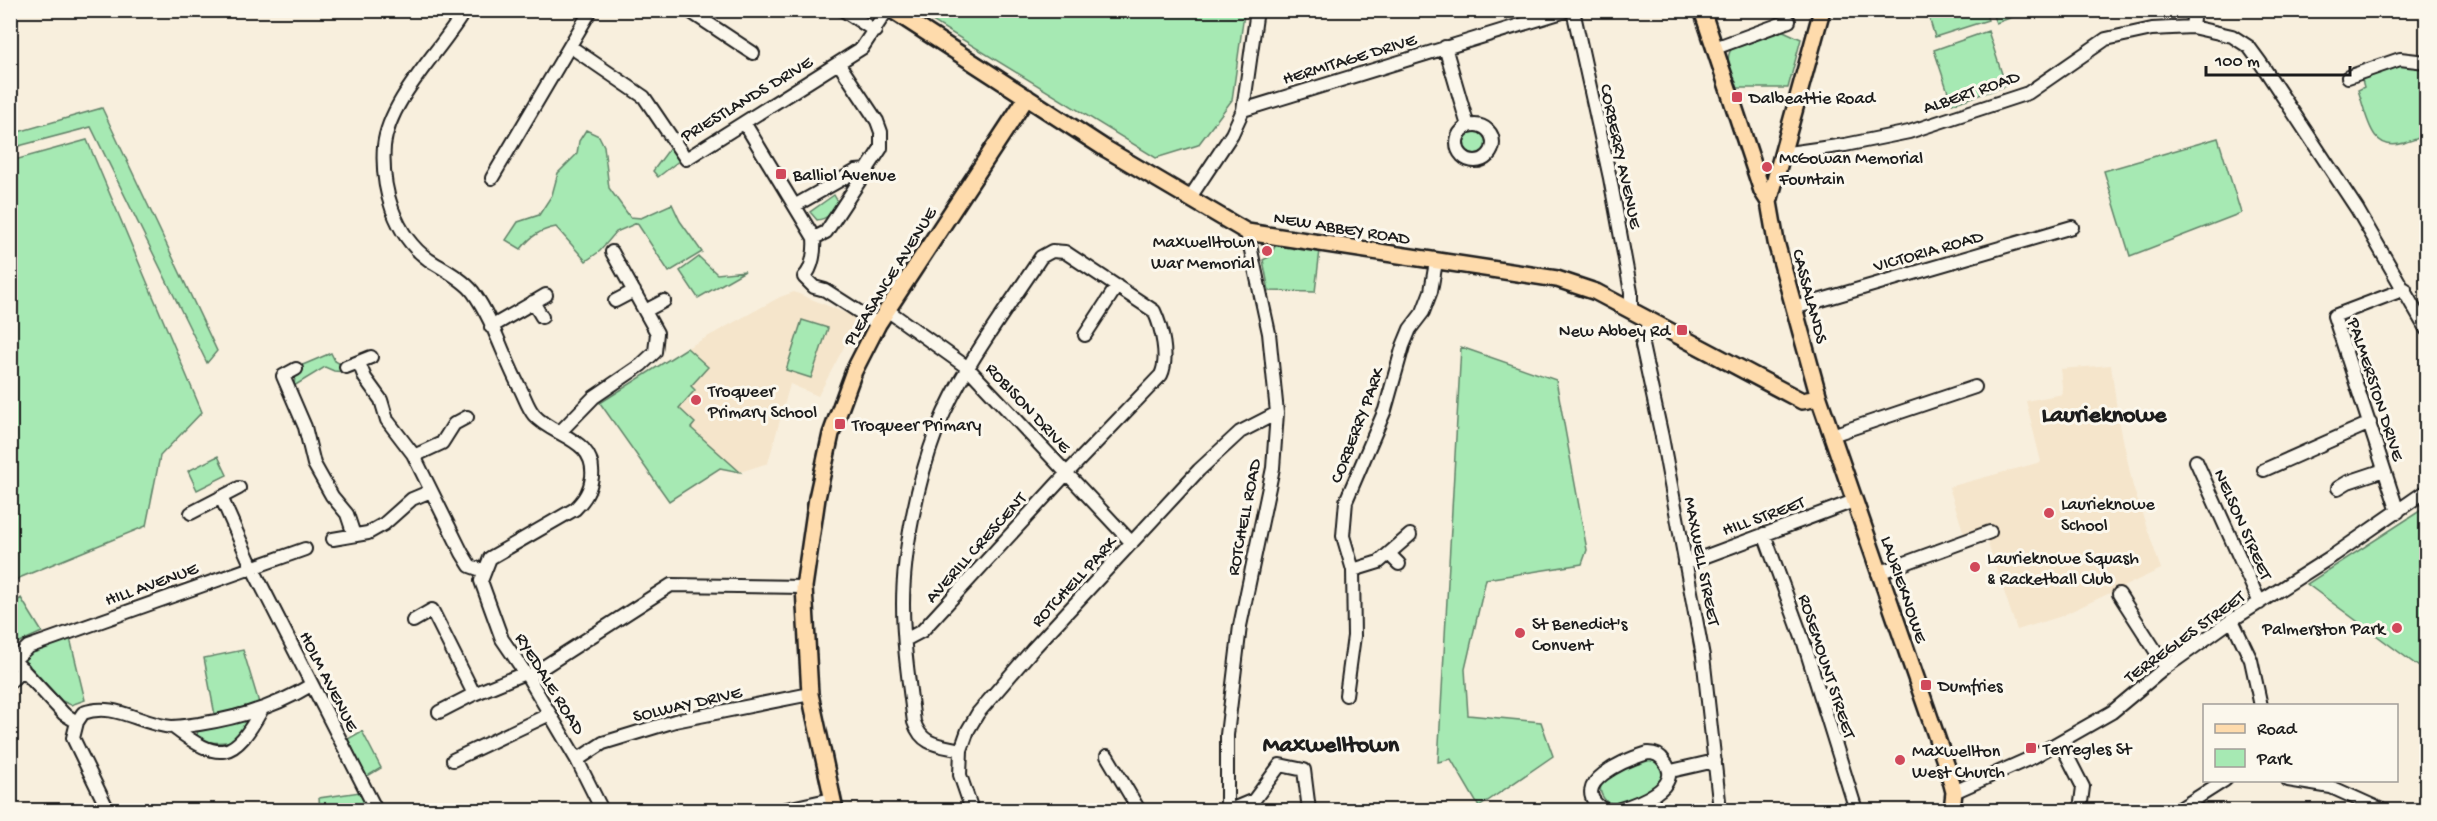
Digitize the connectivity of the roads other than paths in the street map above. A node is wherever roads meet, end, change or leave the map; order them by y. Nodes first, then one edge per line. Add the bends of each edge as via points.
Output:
1 (465, 10) edge
2 (591, 10) edge
3 (688, 10) edge
4 (843, 10) edge
5 (887, 10) edge
6 (892, 10) edge
7 (1257, 10) edge
8 (1571, 10) edge
9 (1702, 10) edge
10 (1822, 10) edge
11 (2194, 10) edge
12 (1789, 21) dead end
13 (2192, 27) junction
14 (875, 31) junction
15 (571, 46) junction
16 (1445, 47) junction
17 (1715, 48) junction
18 (753, 53) dead end
19 (2427, 62) edge
20 (839, 64) junction
21 (2348, 77) dead end
22 (1027, 98) junction
23 (1243, 110) junction
24 (745, 124) junction
25 (1468, 126) dead end
26 (1750, 152) junction
27 (1781, 154) junction
28 (868, 170) junction
29 (492, 178) dead end
30 (1776, 178) junction
31 (1189, 199) junction
32 (1769, 202) junction
33 (796, 205) junction
34 (2072, 227) dead end
35 (1247, 232) junction
36 (814, 238) junction
37 (612, 252) dead end
38 (1436, 262) junction
39 (1117, 286) junction
40 (2405, 290) junction
41 (633, 291) junction
42 (546, 295) dead end
43 (615, 301) dead end
44 (664, 301) dead end
45 (533, 302) junction
46 (1794, 308) junction
47 (887, 310) junction
48 (1631, 310) junction
49 (645, 311) junction
50 (542, 317) dead end
51 (1650, 322) junction
52 (878, 324) junction
53 (491, 327) junction
54 (2427, 329) edge
55 (1085, 335) dead end
56 (371, 357) dead end
57 (359, 363) junction
58 (346, 368) dead end
59 (968, 368) junction
60 (296, 369) dead end
61 (1975, 387) dead end
62 (1820, 398) junction
63 (1277, 413) junction
64 (467, 417) dead end
65 (2370, 423) junction
66 (560, 432) junction
67 (1832, 435) junction
68 (414, 456) junction
69 (2196, 461) dead end
70 (2264, 470) dead end
71 (2384, 470) junction
72 (1066, 473) junction
73 (239, 488) dead end
74 (2338, 488) dead end
75 (431, 491) junction
76 (2427, 491) edge
77 (221, 497) junction
78 (1854, 501) junction
79 (2398, 512) junction
80 (190, 513) dead end
81 (1990, 532) dead end
82 (1764, 534) junction
83 (354, 535) junction
84 (1410, 535) dead end
85 (333, 539) dead end
86 (1132, 543) junction
87 (305, 549) dead end
88 (1390, 555) junction
89 (1399, 564) dead end
90 (1685, 564) junction
91 (252, 567) junction
92 (1353, 570) junction
93 (484, 571) junction
94 (1878, 573) junction
95 (804, 587) junction
96 (2119, 594) dead end
97 (2260, 603) junction
98 (2232, 620) junction
99 (413, 621) dead end
100 (905, 640) junction
101 (16, 662) edge
102 (2166, 667) junction
103 (526, 675) junction
104 (10, 682) edge
105 (311, 685) junction
106 (474, 694) junction
107 (810, 694) junction
108 (1346, 695) dead end
109 (2261, 704) edge
110 (262, 709) junction
111 (439, 712) dead end
112 (550, 714) junction
113 (77, 722) junction
114 (173, 727) junction
115 (2060, 742) junction
116 (961, 750) junction
117 (1107, 756) dead end
118 (577, 759) junction
119 (453, 760) dead end
120 (1715, 761) junction
121 (1671, 771) junction
122 (2222, 782) edge
123 (2300, 782) edge
124 (1951, 804) edge
125 (833, 805) edge
126 (108, 810) edge
127 (376, 810) edge
128 (602, 810) edge
129 (782, 810) edge
130 (972, 810) edge
131 (1138, 810) edge
132 (1229, 810) edge
133 (1309, 810) edge
134 (1616, 810) edge
135 (1720, 810) edge
136 (1856, 810) edge
137 (2080, 810) edge
138 (2178, 810) edge
139 (2382, 810) edge

1 - 53 street via 406,93 393,118 385,144 384,171 387,197 411,244 472,290
2 - 15 street
3 - 18 street
4 - 14 street
5 - 14 street, PRIESTLANDS DRIVE
6 - 22 main road, NEW ABBEY ROAD
7 - 23 street
8 - 16 street, HERMITAGE DRIVE
8 - 48 street, CORBERRY AVENUE via 1610,178
9 - 17 main road
10 - 27 main road
11 - 13 street
12 - 17 street
13 - 27 street, ALBERT ROAD via 2152,29 2106,39 2028,93 1909,132
13 - 40 street, ALBERT ROAD via 2232,36 2249,48 2357,209
14 - 20 street, PRIESTLANDS DRIVE via 862,48
15 - 24 street, PRIESTLANDS DRIVE via 644,98 686,159
15 - 29 street
16 - 23 street, HERMITAGE DRIVE
16 - 25 street
17 - 26 main road
19 - 21 street via 2400,59
20 - 24 street, PRIESTLANDS DRIVE
20 - 28 street via 881,132 880,148
22 - 31 main road, NEW ABBEY ROAD
22 - 47 main road, PLEASANCE AVENUE
23 - 31 street via 1232,134
24 - 33 street
26 - 27 main road
26 - 30 main road via 1764,172
26 - 32 main road
27 - 30 main road
28 - 33 street via 856,171
28 - 36 street via 826,232
30 - 32 main road
31 - 35 main road, NEW ABBEY ROAD
32 - 46 main road, CASSALANDS
33 - 36 street
34 - 46 street, VICTORIA ROAD
35 - 38 main road, NEW ABBEY ROAD
35 - 63 street, ROTCHELL ROAD via 1269,333
36 - 52 street via 804,277 814,287
37 - 41 street
38 - 48 main road, NEW ABBEY ROAD via 1557,279 1596,292
38 - 92 street, CORBERRY PARK via 1431,291 1403,346 1385,410 1346,501 1343,536
39 - 55 street
39 - 59 street, AVERILL CRESCENT via 1065,252 1052,250 1041,257
39 - 72 street, AVERILL CRESCENT via 1154,311 1165,367
40 - 54 street, ALBERT ROAD
40 - 65 street, PALMERSTON DRIVE via 2334,316
41 - 43 street
41 - 49 street
42 - 45 street
44 - 49 street
45 - 50 street
45 - 53 street
46 - 62 main road, CASSALANDS
47 - 52 main road, PLEASANCE AVENUE
47 - 59 street, ROBISON DRIVE
48 - 51 main road, NEW ABBEY ROAD
49 - 66 street via 657,333 655,352 594,397
51 - 62 main road, NEW ABBEY ROAD via 1802,401
51 - 90 street, MAXWELL STREET via 1642,345
52 - 95 main road, PLEASANCE AVENUE via 854,371 831,434
53 - 66 street via 534,415
56 - 57 street
57 - 58 street
57 - 68 street via 381,400 387,420
59 - 72 street, ROBISON DRIVE
59 - 100 street, AVERILL CRESCENT via 938,429 923,475 910,537 903,602
60 - 83 street via 283,376 305,427 314,464 347,514
61 - 67 street
62 - 67 main road, LAURIEKNOWE
63 - 86 street, ROTCHELL PARK via 1240,432
63 - 132 street, ROTCHELL ROAD via 1273,468 1240,626 1227,735
64 - 68 street via 454,424 442,443
65 - 70 street
65 - 71 street, PALMERSTON DRIVE
66 - 93 street via 588,454 591,487 584,500 490,558
67 - 78 main road, LAURIEKNOWE
68 - 75 street
69 - 97 street, NELSON STREET
71 - 74 street
71 - 79 street, PALMERSTON DRIVE
72 - 86 street, ROBISON DRIVE
72 - 100 street, AVERILL CRESCENT via 922,631
73 - 77 street
75 - 83 street via 412,499 384,524
75 - 93 street via 462,554 470,566
76 - 79 street, TERREGLES STREET
77 - 80 street
77 - 91 street, HOLM AVENUE
78 - 82 street, HILL STREET
78 - 94 main road, LAURIEKNOWE
79 - 97 street, TERREGLES STREET
81 - 94 street
82 - 90 street, HILL STREET
82 - 136 street, ROSEMOUNT STREET via 1804,643
83 - 85 street
84 - 88 street
86 - 116 street, ROTCHELL PARK via 978,713
87 - 91 street, HILL AVENUE
88 - 89 street
88 - 92 street
90 - 120 street, MAXWELL STREET
91 - 101 street, HILL AVENUE via 28,647
91 - 105 street, HOLM AVENUE
92 - 108 street, CORBERRY PARK via 1354,636
93 - 103 street, RYEDALE ROAD via 481,581 489,607 502,639
94 - 124 main road, LAURIEKNOWE via 1949,773
95 - 103 street via 671,585
95 - 107 main road, PLEASANCE AVENUE
96 - 102 street
97 - 98 street, TERREGLES STREET
98 - 102 street, TERREGLES STREET
98 - 109 street via 2245,645
99 - 106 street via 432,610
100 - 116 street, AVERILL CRESCENT via 918,734 927,742
101 - 104 street, HILL AVENUE
101 - 113 street via 64,714
102 - 115 street, TERREGLES STREET via 2112,712
103 - 106 street
103 - 112 street, RYEDALE ROAD
105 - 110 street
105 - 127 street, HOLM AVENUE
106 - 111 street
107 - 118 street, SOLWAY DRIVE via 675,721 603,743
107 - 125 main road, PLEASANCE AVENUE
110 - 114 street via 219,721
110 - 114 street via 238,746 214,751 198,746
112 - 118 street, RYEDALE ROAD
112 - 119 street
113 - 114 street via 83,713 102,708
113 - 126 street via 73,738
115 - 124 street, TERREGLES STREET
115 - 137 street via 2083,787
116 - 130 street, ROTCHELL PARK via 960,776
117 - 131 street
118 - 128 street, RYEDALE ROAD
120 - 121 street
120 - 135 street, MAXWELL STREET
121 - 134 street via 1662,788 1642,801
121 - 134 street via 1657,754 1648,753 1598,776 1593,786 1596,802 1604,810
122 - 138 street
123 - 139 street via 2331,787
125 - 129 street
132 - 133 street via 1254,800 1280,765 1304,770

